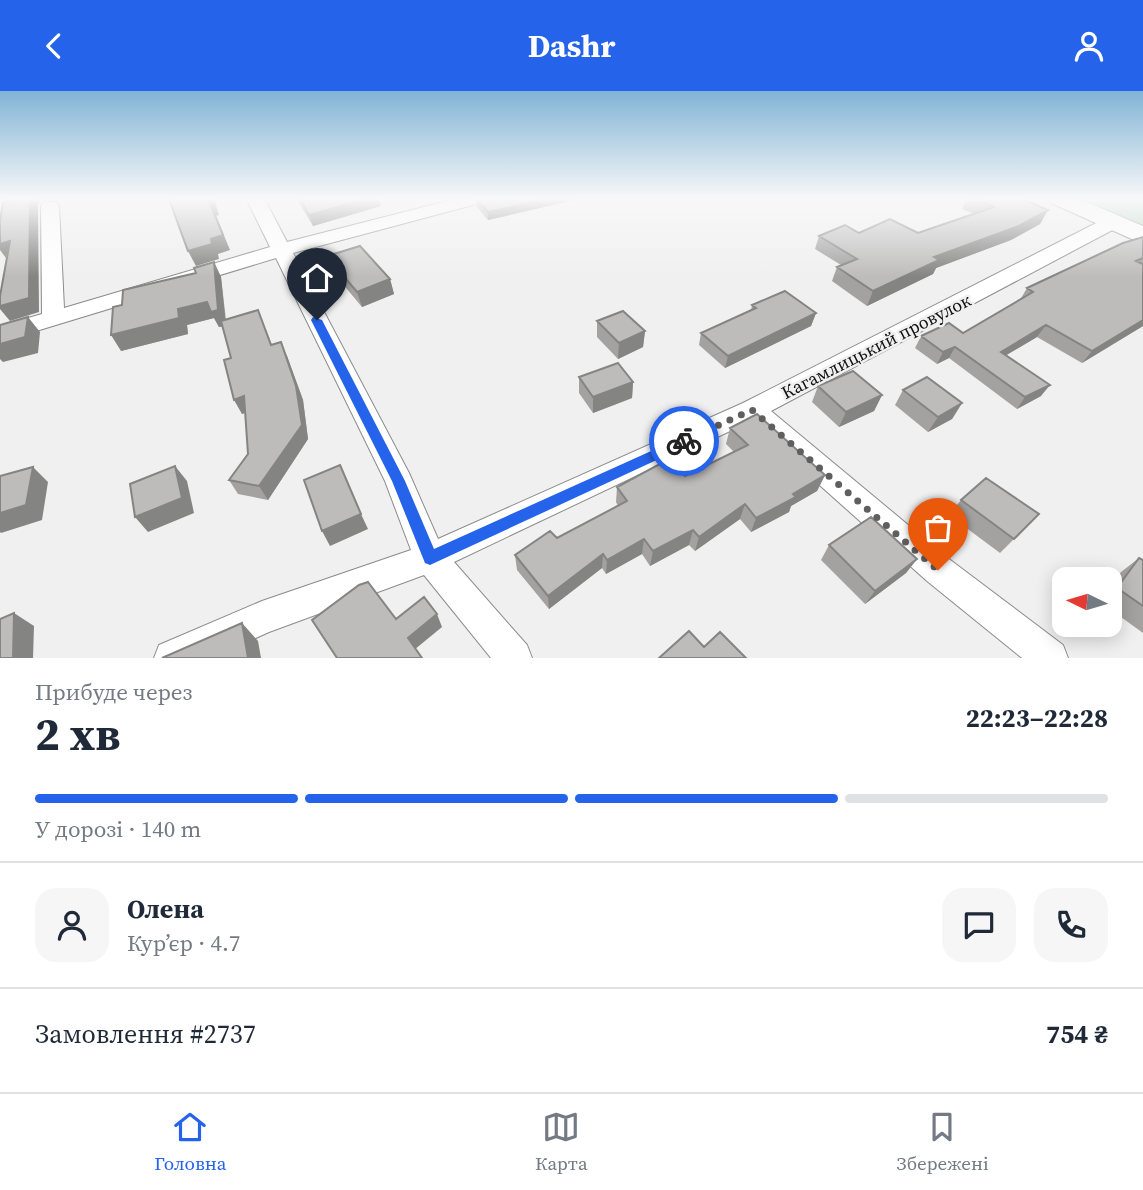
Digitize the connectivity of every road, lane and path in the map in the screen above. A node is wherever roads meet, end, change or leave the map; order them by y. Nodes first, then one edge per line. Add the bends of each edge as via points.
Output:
1 (50, 224) edge
2 (268, 224) edge
3 (378, 224) edge
4 (1108, 224) edge
5 (1118, 224) edge
6 (1143, 236) edge
7 (281, 250) junction
8 (53, 318) junction
9 (0, 334) edge
10 (752, 410) junction
11 (430, 558) junction
12 (172, 658) edge
13 (514, 658) edge
14 (1050, 658) edge

1 - 8 street
2 - 7 street
3 - 7 street
4 - 10 street, Кагамлицький провулок
5 - 6 street
7 - 8 street
7 - 11 street via 399,481
8 - 9 street
10 - 11 street, Кагамлицький провулок
10 - 14 street via 938,570
11 - 12 street, Кагамлицький провулок via 262,618
11 - 13 street

